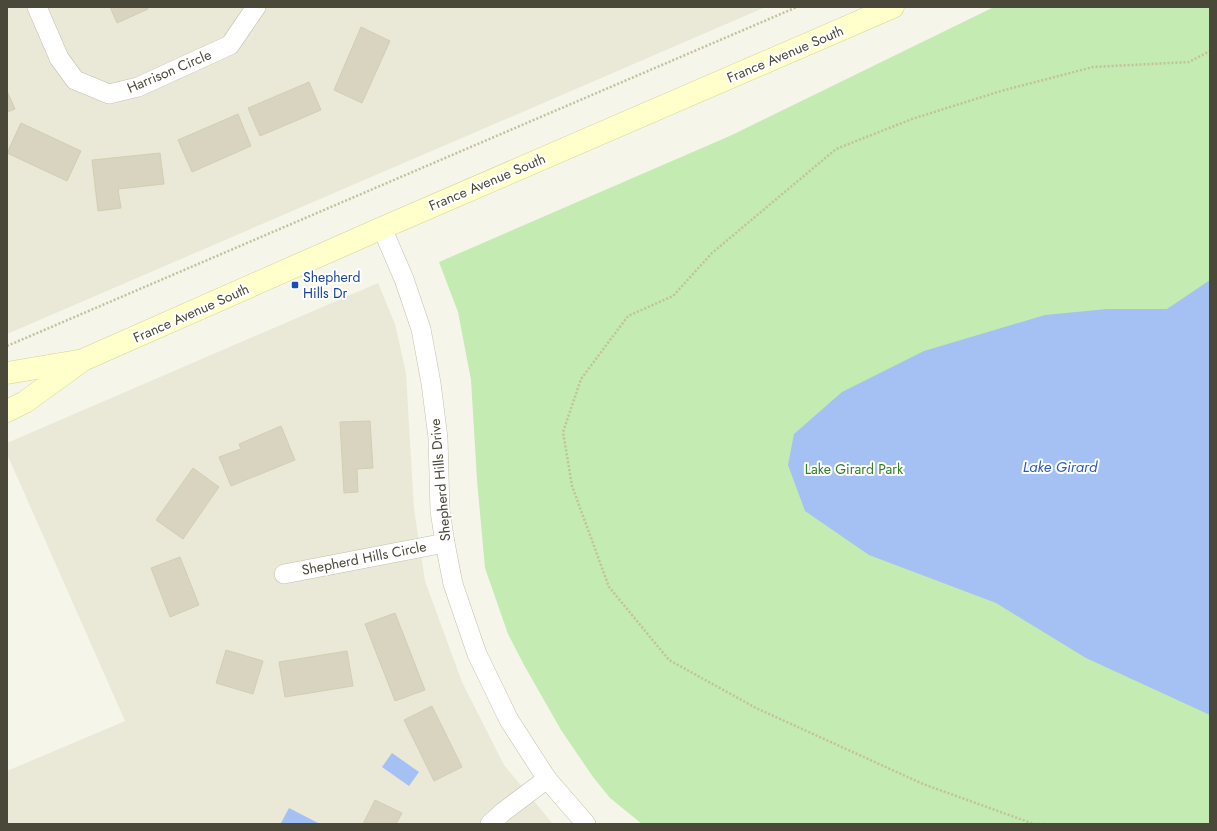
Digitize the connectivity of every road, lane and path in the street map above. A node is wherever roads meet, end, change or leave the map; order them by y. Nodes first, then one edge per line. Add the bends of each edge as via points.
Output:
1 (37, 7) edge
2 (256, 7) edge
3 (797, 7) edge
4 (893, 7) edge
5 (1210, 51) edge
6 (382, 228) junction
7 (7, 346) edge
8 (83, 360) junction
9 (7, 373) edge
10 (7, 411) edge
11 (445, 543) junction
12 (284, 574) dead end
13 (547, 779) junction
14 (490, 824) edge
15 (586, 824) edge
16 (1044, 824) edge

1 - 2 street, Harrison Circle via 59,58 75,80 109,94 138,87 230,45
3 - 7 path
4 - 6 main road, France Avenue South
5 - 16 path via 1189,62 1093,67 912,119 836,148 712,253 673,296 628,316 581,379 564,432 572,486 609,587 669,660 756,708 923,784 1034,824
6 - 8 main road, France Avenue South
6 - 11 street, Shepherd Hills Drive via 404,279 421,330 432,383 438,438 440,511
8 - 9 main road, France Avenue South
8 - 10 main road, France Avenue South via 25,402
11 - 12 street, Shepherd Hills Circle
11 - 13 street, Shepherd Hills Drive via 453,584 477,654 509,720
13 - 14 street
13 - 15 street, Shepherd Hills Drive

